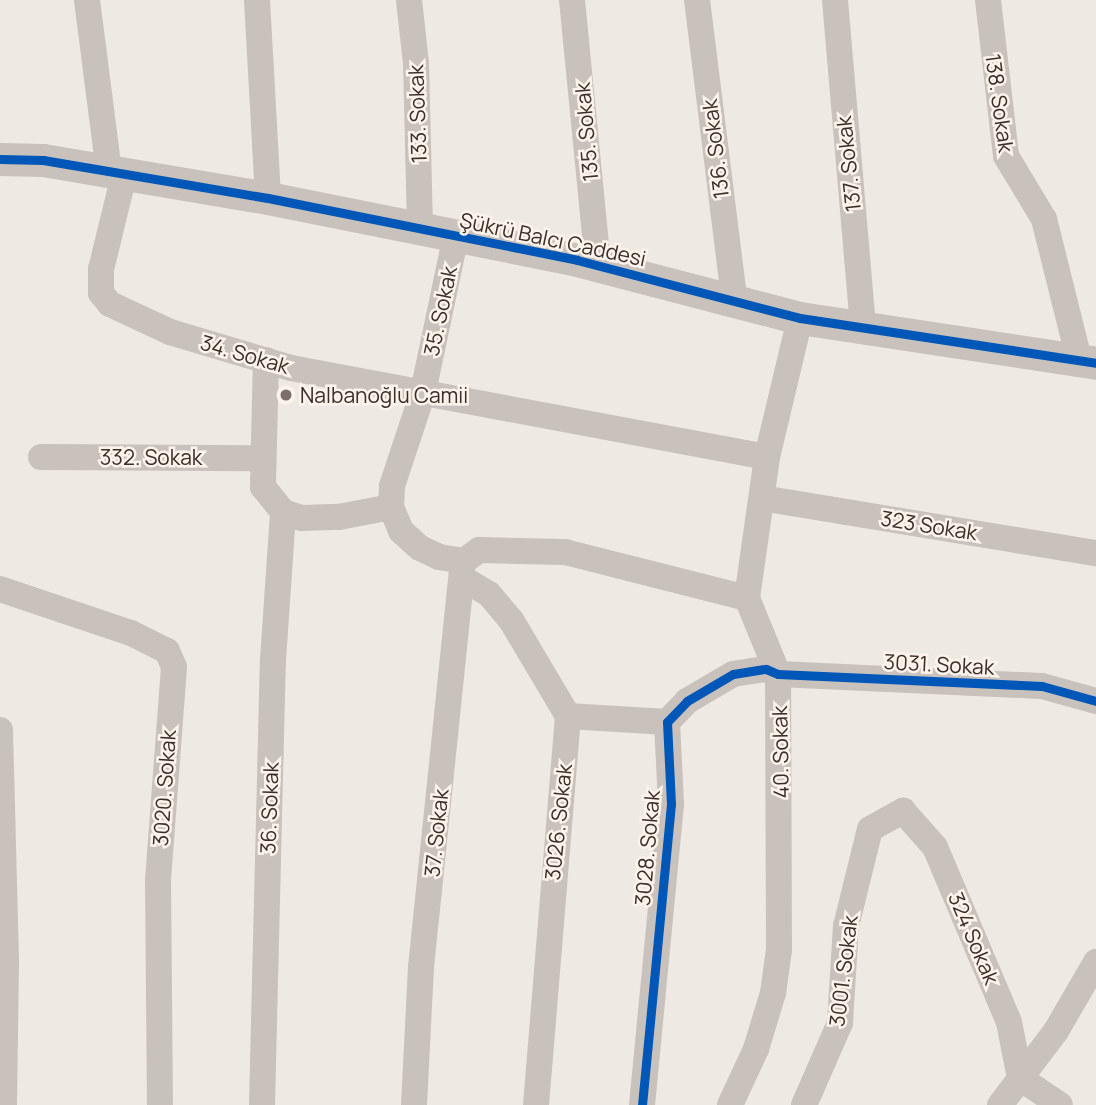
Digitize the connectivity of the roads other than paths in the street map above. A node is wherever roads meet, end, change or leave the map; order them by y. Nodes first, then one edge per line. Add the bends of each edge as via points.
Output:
1 (88, 0) edge
2 (257, 0) edge
3 (409, 0) edge
4 (572, 0) edge
5 (697, 0) edge
6 (835, 0) edge
7 (992, 0) edge
8 (0, 159) edge
9 (116, 173) junction
10 (268, 198) junction
11 (420, 229) junction
12 (456, 236) junction
13 (598, 265) junction
14 (734, 298) junction
15 (800, 318) junction
16 (863, 329) junction
17 (266, 360) junction
18 (1087, 361) edge
19 (423, 392) junction
20 (41, 457) dead end
21 (767, 457) junction
22 (261, 458) junction
23 (762, 498) junction
24 (391, 507) junction
25 (283, 512) junction
26 (1096, 552) edge
27 (463, 569) junction
28 (0, 589) edge
29 (747, 598) junction
30 (778, 674) junction
31 (1096, 701) edge
32 (568, 716) junction
33 (667, 722) junction
34 (0, 730) edge
35 (903, 811) joint
36 (1096, 962) edge
37 (1020, 1078) junction
38 (4, 1105) edge
39 (160, 1105) edge
40 (262, 1105) edge
41 (414, 1105) edge
42 (536, 1105) edge
43 (642, 1105) edge
44 (730, 1105) edge
45 (804, 1105) edge
46 (1000, 1105) edge
47 (1059, 1105) edge

1 - 9 street
2 - 10 street
3 - 11 street, 133. Sokak via 416,63
4 - 13 street, 135. Sokak
5 - 14 street, 136. Sokak
6 - 16 street, 137. Sokak
7 - 18 street, 138. Sokak via 1006,156 1044,219
8 - 9 street, Şükrü Balcı Caddesi via 43,160
9 - 10 street, Şükrü Balcı Caddesi
9 - 17 street, 34. Sokak via 101,293 110,304 170,332
10 - 11 street, Şükrü Balcı Caddesi
11 - 12 street, Şükrü Balcı Caddesi
12 - 13 street, Şükrü Balcı Caddesi
12 - 19 street, 35. Sokak
13 - 14 street, Şükrü Balcı Caddesi
14 - 15 street, Şükrü Balcı Caddesi
15 - 16 street, Şükrü Balcı Caddesi
15 - 21 street
16 - 18 street, Şükrü Balcı Caddesi
17 - 19 street, 34. Sokak
17 - 22 street
19 - 21 street, 34. Sokak
19 - 24 street, 35. Sokak via 391,486
20 - 22 street, 332. Sokak
21 - 23 street
22 - 25 street via 263,488
23 - 26 street, 323 Sokak
23 - 29 street
24 - 25 street via 339,517 302,518
24 - 27 street via 401,531 421,548
25 - 40 street, 36. Sokak via 273,660
27 - 29 street via 479,550 565,552
27 - 32 street via 511,620
27 - 41 street, 37. Sokak via 421,967
28 - 39 street, 3020. Sokak via 131,633 167,651 174,667 158,880
29 - 30 street, 40. Sokak
30 - 31 street, 3031. Sokak via 1042,687
30 - 33 street via 766,669 733,674 687,701
30 - 44 street, 40. Sokak via 779,950 773,993 756,1049
32 - 33 street
32 - 42 street, 3026. Sokak
33 - 43 street, 3028. Sokak via 671,804
34 - 38 street via 6,962
35 - 37 street, 324 Sokak via 935,847 1009,1022
35 - 45 street, 3001. Sokak via 870,829 846,926 840,1023
36 - 37 street via 1056,1031
37 - 46 street
37 - 47 street

